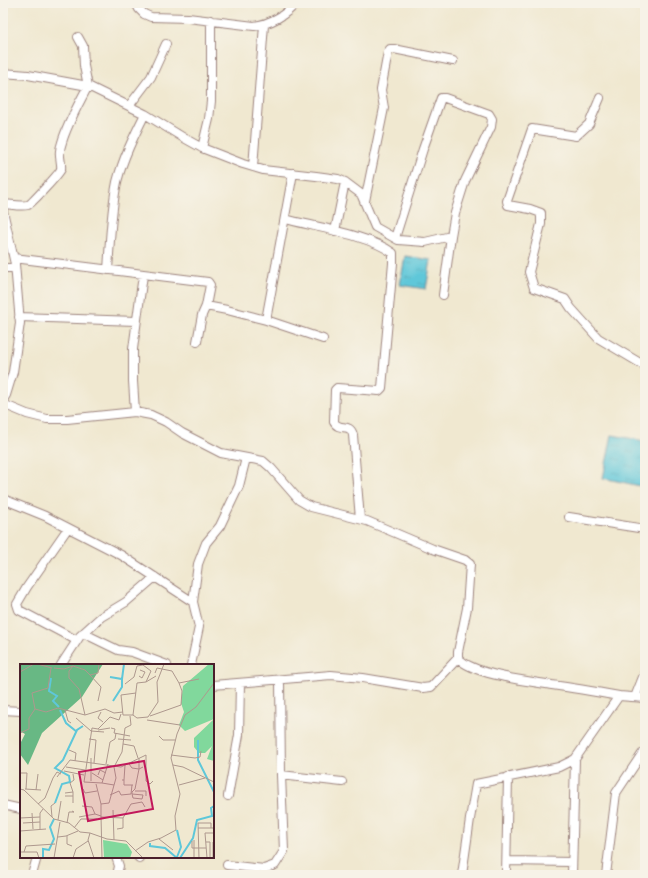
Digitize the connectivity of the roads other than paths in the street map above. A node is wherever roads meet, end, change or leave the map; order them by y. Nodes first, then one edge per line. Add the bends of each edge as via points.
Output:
1 (136, 3) edge
2 (296, 3) edge
3 (211, 20) junction
4 (264, 25) junction
5 (78, 37) dead end
6 (166, 44) dead end
7 (453, 61) dead end
8 (3, 73) edge
9 (88, 86) junction
10 (600, 98) dead end
11 (130, 106) junction
12 (145, 114) junction
13 (202, 148) junction
14 (253, 167) junction
15 (293, 174) junction
16 (345, 182) junction
17 (364, 202) junction
18 (3, 204) edge
19 (3, 212) edge
20 (285, 219) junction
21 (335, 231) junction
22 (451, 236) junction
23 (395, 238) junction
24 (14, 258) junction
25 (3, 268) edge
26 (15, 268) junction
27 (108, 270) junction
28 (143, 275) junction
29 (443, 295) dead end
30 (206, 306) junction
31 (19, 317) junction
32 (266, 320) junction
33 (136, 321) junction
34 (323, 339) dead end
35 (197, 342) dead end
36 (645, 366) edge
37 (3, 400) edge
38 (3, 404) edge
39 (136, 412) junction
40 (246, 458) junction
41 (3, 499) edge
42 (569, 517) dead end
43 (360, 519) junction
44 (68, 528) junction
45 (645, 529) edge
46 (155, 577) junction
47 (193, 602) junction
48 (83, 633) junction
49 (76, 640) junction
50 (458, 658) junction
51 (62, 664) edge
52 (164, 664) edge
53 (190, 664) edge
54 (645, 672) edge
55 (280, 680) junction
56 (240, 683) junction
57 (214, 685) edge
58 (619, 696) junction
59 (635, 697) junction
60 (645, 698) edge
61 (3, 710) edge
62 (20, 711) edge
63 (642, 754) dead end
64 (575, 759) junction
65 (281, 775) junction
66 (508, 777) junction
67 (342, 782) dead end
68 (228, 796) dead end
69 (3, 804) edge
70 (20, 809) edge
71 (37, 858) edge
72 (116, 858) edge
73 (507, 861) junction
74 (572, 862) junction
75 (227, 866) dead end
76 (32, 875) edge
77 (117, 875) edge
78 (462, 875) edge
79 (506, 875) edge
80 (572, 875) edge
81 (606, 875) edge

1 - 3 street via 144,14 151,17
2 - 4 street via 280,17
3 - 4 street
3 - 13 street via 211,101
4 - 14 street
5 - 9 street via 83,46
6 - 11 street via 151,77
7 - 17 street via 394,49 388,52 381,90 384,108
8 - 9 street
9 - 11 street
9 - 18 street via 63,139 60,151 61,169 58,176 31,203
10 - 36 street via 590,124 576,136 532,129 507,201 508,205 541,213 541,224 529,272 534,288 565,299 598,338
11 - 12 street
12 - 13 street
12 - 27 street via 131,141 117,182
13 - 14 street
14 - 15 street
15 - 16 street via 326,177
15 - 20 street
16 - 17 street via 361,194
16 - 21 street
17 - 23 street via 375,227
19 - 24 street
20 - 21 street
20 - 32 street
21 - 43 street via 384,247 393,253 382,388 379,391 337,388 334,395 335,425 352,430
22 - 23 street via 424,242
22 - 23 street via 465,181 491,127 492,119 489,114 442,98
22 - 29 street
24 - 26 street
24 - 27 street
25 - 26 street
26 - 31 street
27 - 28 street
28 - 30 street via 210,283
28 - 33 street
30 - 32 street
30 - 35 street
31 - 33 street
31 - 37 street via 13,372
32 - 34 street
33 - 39 street via 132,362
38 - 39 street via 47,419
39 - 40 street via 166,422 221,453
40 - 43 street via 263,461 299,500 311,507
40 - 47 street via 239,486 220,526 206,543 198,564
41 - 44 street
42 - 45 street
43 - 50 street via 470,564 467,608
44 - 46 street via 121,555
44 - 49 street via 17,604 19,610
46 - 47 street
46 - 48 street
47 - 53 street via 199,627
48 - 49 street
48 - 52 street via 118,650 132,652
49 - 51 street
50 - 55 street via 431,687 423,688 363,678 332,676
50 - 58 street via 483,671 506,678
54 - 59 street
55 - 56 street
55 - 65 street
56 - 57 street
56 - 68 street via 239,735
58 - 59 street
58 - 64 street
59 - 60 street
61 - 62 street
63 - 81 street via 616,793
64 - 66 street via 559,767
64 - 74 street
65 - 67 street
65 - 75 street via 284,851 279,860 275,865 264,869
66 - 73 street
66 - 78 street via 476,784
69 - 70 street
71 - 76 street
72 - 77 street via 119,866
73 - 74 street
73 - 79 street
74 - 80 street

